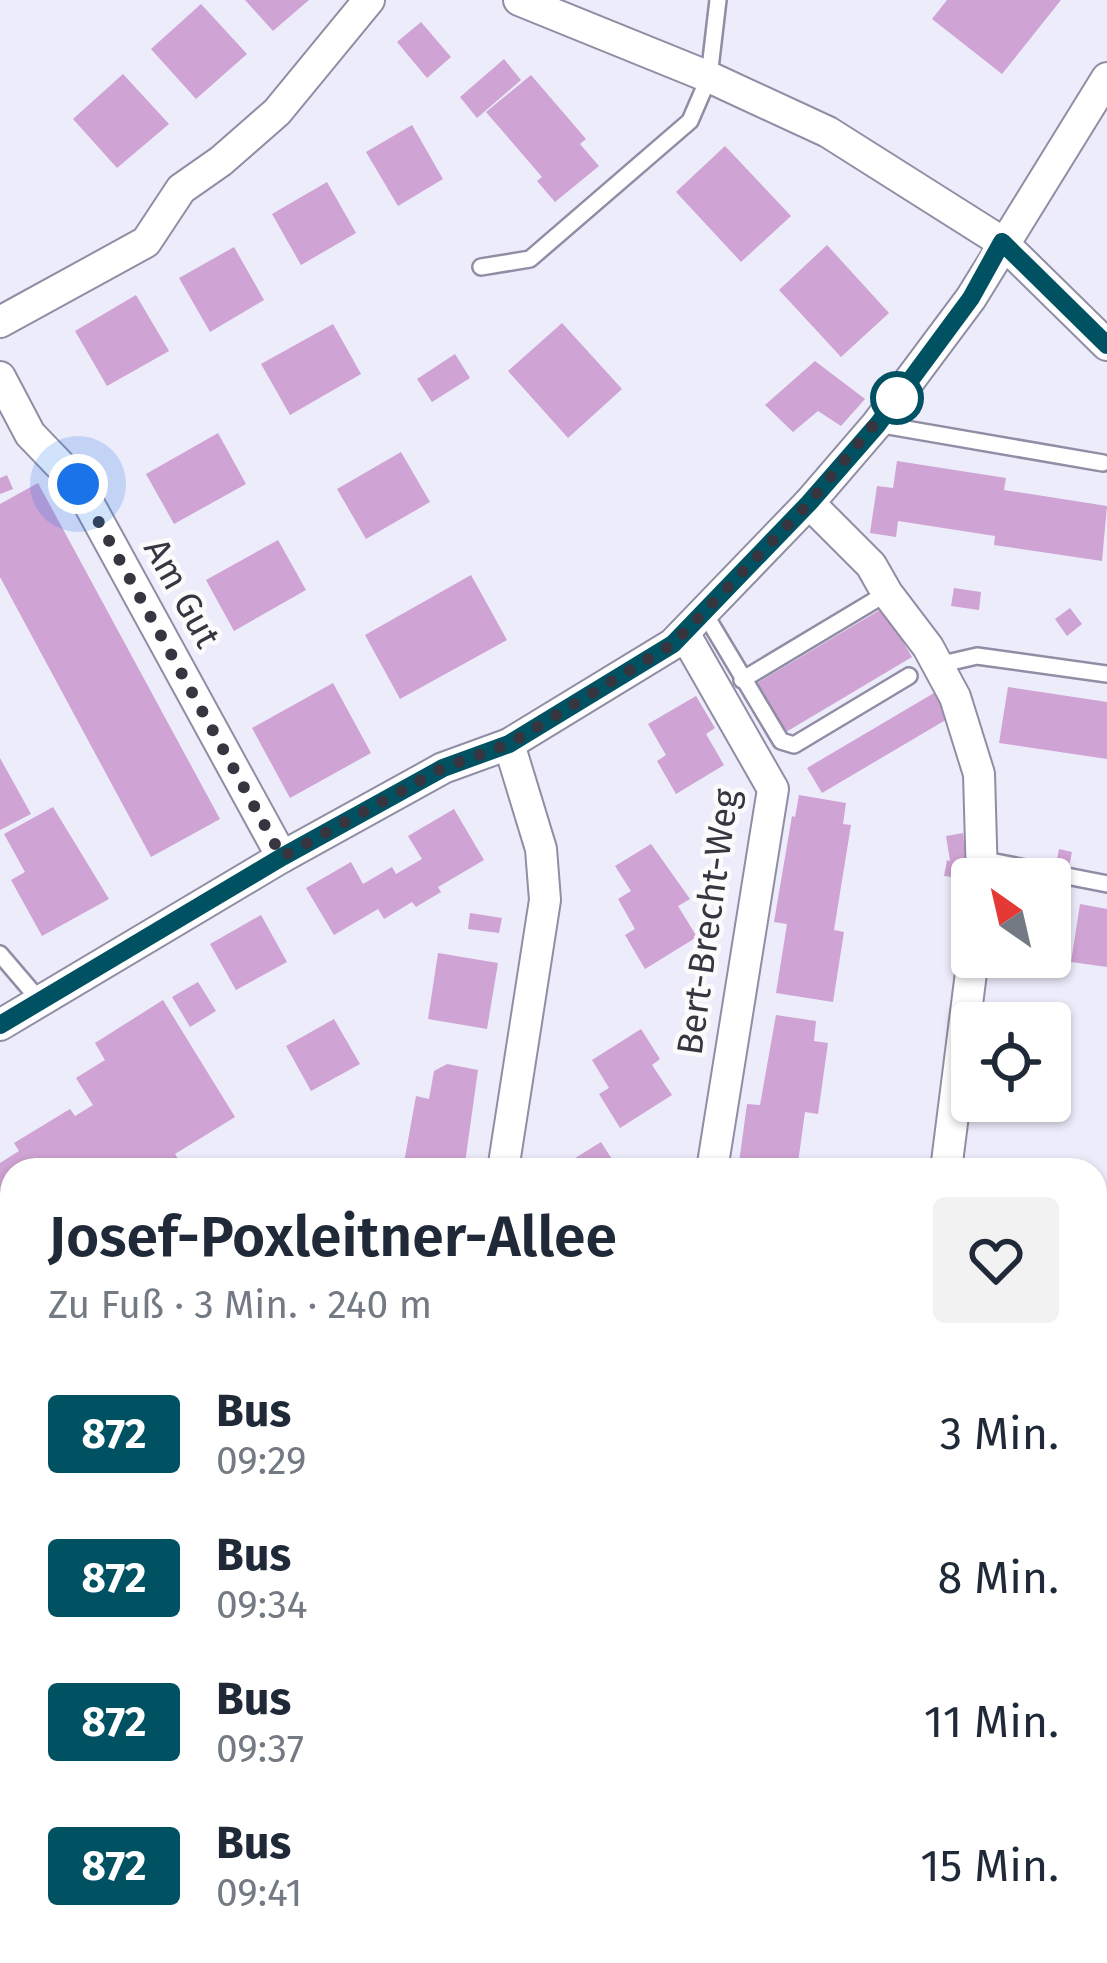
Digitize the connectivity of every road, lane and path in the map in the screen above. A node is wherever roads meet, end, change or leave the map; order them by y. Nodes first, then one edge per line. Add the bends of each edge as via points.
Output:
1 (369, 0) edge
2 (519, 0) edge
3 (718, 0) edge
4 (709, 77) junction
5 (1107, 78) edge
6 (1002, 242) junction
7 (482, 267) dead end
8 (0, 322) edge
9 (1107, 345) edge
10 (0, 377) edge
11 (878, 424) junction
12 (1103, 463) dead end
13 (809, 503) junction
14 (887, 593) junction
15 (695, 624) junction
16 (924, 671) junction
17 (1107, 674) edge
18 (742, 680) junction
19 (509, 744) junction
20 (282, 857) junction
21 (983, 858) edge
22 (1071, 880) edge
23 (1107, 884) edge
24 (0, 954) edge
25 (970, 978) edge
26 (40, 1002) junction
27 (0, 1025) edge
28 (504, 1158) edge
29 (714, 1158) edge
30 (948, 1158) edge

1 - 8 street via 278,112 181,189 146,242
2 - 4 street
3 - 4 lane
4 - 6 street via 828,132
4 - 7 lane via 690,121 530,259
5 - 6 street
6 - 9 street
6 - 11 street
10 - 20 street, Am Gut via 30,434 78,484
11 - 12 lane
11 - 13 street
13 - 14 street via 871,565
13 - 15 street
14 - 16 street
14 - 18 lane
15 - 18 lane
15 - 19 street
15 - 29 street, Bert-Brecht-Weg via 772,789
16 - 17 lane via 977,656
16 - 18 lane via 794,745 772,733
16 - 21 street via 955,697 979,774
19 - 20 street via 443,768
19 - 28 street via 541,849 545,901
20 - 26 street
22 - 23 lane
24 - 26 lane
25 - 30 street
26 - 27 street

